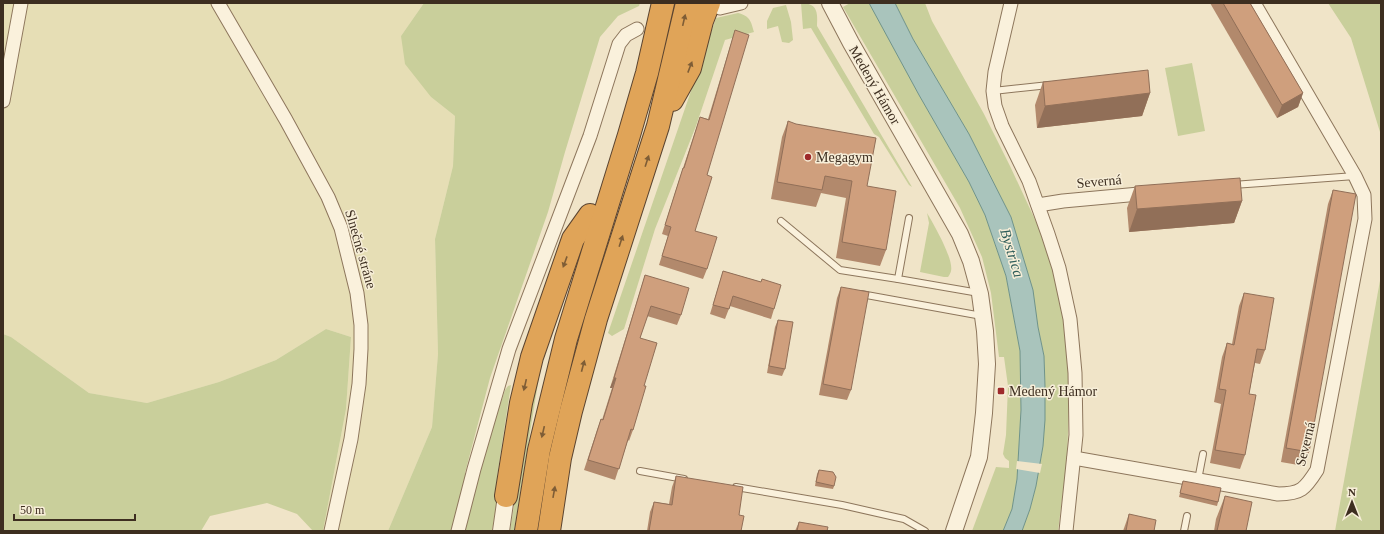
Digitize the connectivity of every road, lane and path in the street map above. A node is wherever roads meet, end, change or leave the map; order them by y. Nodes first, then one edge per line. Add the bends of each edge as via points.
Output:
1 (21, 3) edge
2 (218, 3) edge
3 (651, 3) edge
4 (663, 3) edge
5 (687, 3) edge
6 (741, 3) edge
7 (830, 3) edge
8 (1011, 3) edge
9 (1254, 3) edge
10 (714, 5) edge
11 (637, 29) dead end
12 (1058, 84) edge
13 (993, 91) junction
14 (3, 101) edge
15 (658, 126) junction
16 (1355, 176) junction
17 (1226, 186) edge
18 (1160, 192) edge
19 (1038, 205) junction
20 (590, 215) junction
21 (909, 218) dead end
22 (781, 220) dead end
23 (898, 279) junction
24 (851, 292) edge
25 (980, 294) junction
26 (984, 316) junction
27 (566, 340) junction
28 (1203, 454) dead end
29 (1074, 458) junction
30 (640, 471) dead end
31 (694, 480) edge
32 (1198, 480) junction
33 (726, 486) edge
34 (506, 496) joint
35 (1187, 516) dead end
36 (331, 531) edge
37 (458, 531) edge
38 (501, 531) edge
39 (526, 531) edge
40 (549, 531) edge
41 (925, 531) edge
42 (954, 531) edge
43 (1066, 531) edge
44 (1184, 531) edge

1 - 14 street
2 - 36 street, Slnečné stráne via 328,197 341,228 357,294 361,349 359,384 351,438
3 - 20 highway via 627,100
4 - 27 highway via 630,135
15 -> 5 highway
6 - 10 street
7 - 25 street, Medený Hámor via 960,234
8 - 13 street
9 - 16 street, Severná
15 -> 10 highway via 690,68 702,21
11 - 37 street via 626,34 619,44 590,136 509,349
12 - 13 lane
13 - 19 street via 1002,126
40 -> 15 highway via 560,458 571,411 594,326
16 - 17 lane
16 - 32 street, Severná via 1364,195 1365,219 1318,470 1303,489 1291,494
18 - 19 street, Severná
19 - 29 street via 1059,268 1070,319 1076,381
20 - 27 highway
20 -> 34 highway via 573,239 532,357 521,403
21 - 23 lane
22 - 23 lane via 840,270
23 - 25 lane
24 - 26 lane
25 - 26 street, Medený Hámor
26 - 42 street, Medený Hámor via 987,364 979,457
27 -> 39 highway via 538,450
28 - 32 lane
29 - 32 street, Severná
29 - 43 street
30 - 31 lane
33 - 41 lane via 842,505 904,519
34 - 38 street
35 - 44 lane

